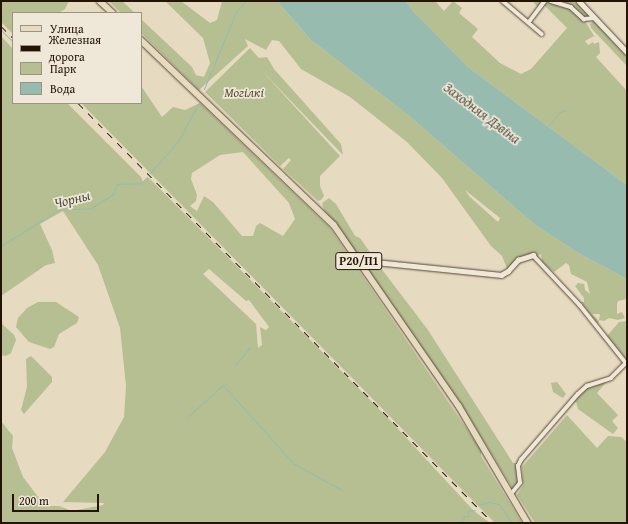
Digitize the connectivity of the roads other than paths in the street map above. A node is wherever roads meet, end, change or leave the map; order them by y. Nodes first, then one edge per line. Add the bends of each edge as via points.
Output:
1 (100, 1) edge
2 (503, 1) edge
3 (546, 1) edge
4 (551, 1) edge
5 (579, 1) edge
6 (112, 12) edge
7 (595, 18) junction
8 (528, 22) junction
9 (542, 34) dead end
10 (142, 41) edge
11 (627, 52) edge
12 (533, 255) joint
13 (362, 266) junction
14 (626, 363) edge
15 (511, 494) junction
16 (528, 523) edge

1 - 6 main road
2 - 8 street
3 - 8 street
4 - 7 street via 571,7 584,19
5 - 7 street
7 - 11 street
8 - 9 street
10 - 13 main road, Р20/П1 via 311,201 334,225
12 - 13 street via 518,260 501,275 374,262
12 - 14 street via 585,311
13 - 15 main road, Р20/П1 via 459,406
14 - 15 street via 610,378 588,386 578,394 521,460 518,466 520,484
15 - 16 main road, Р20/П1

